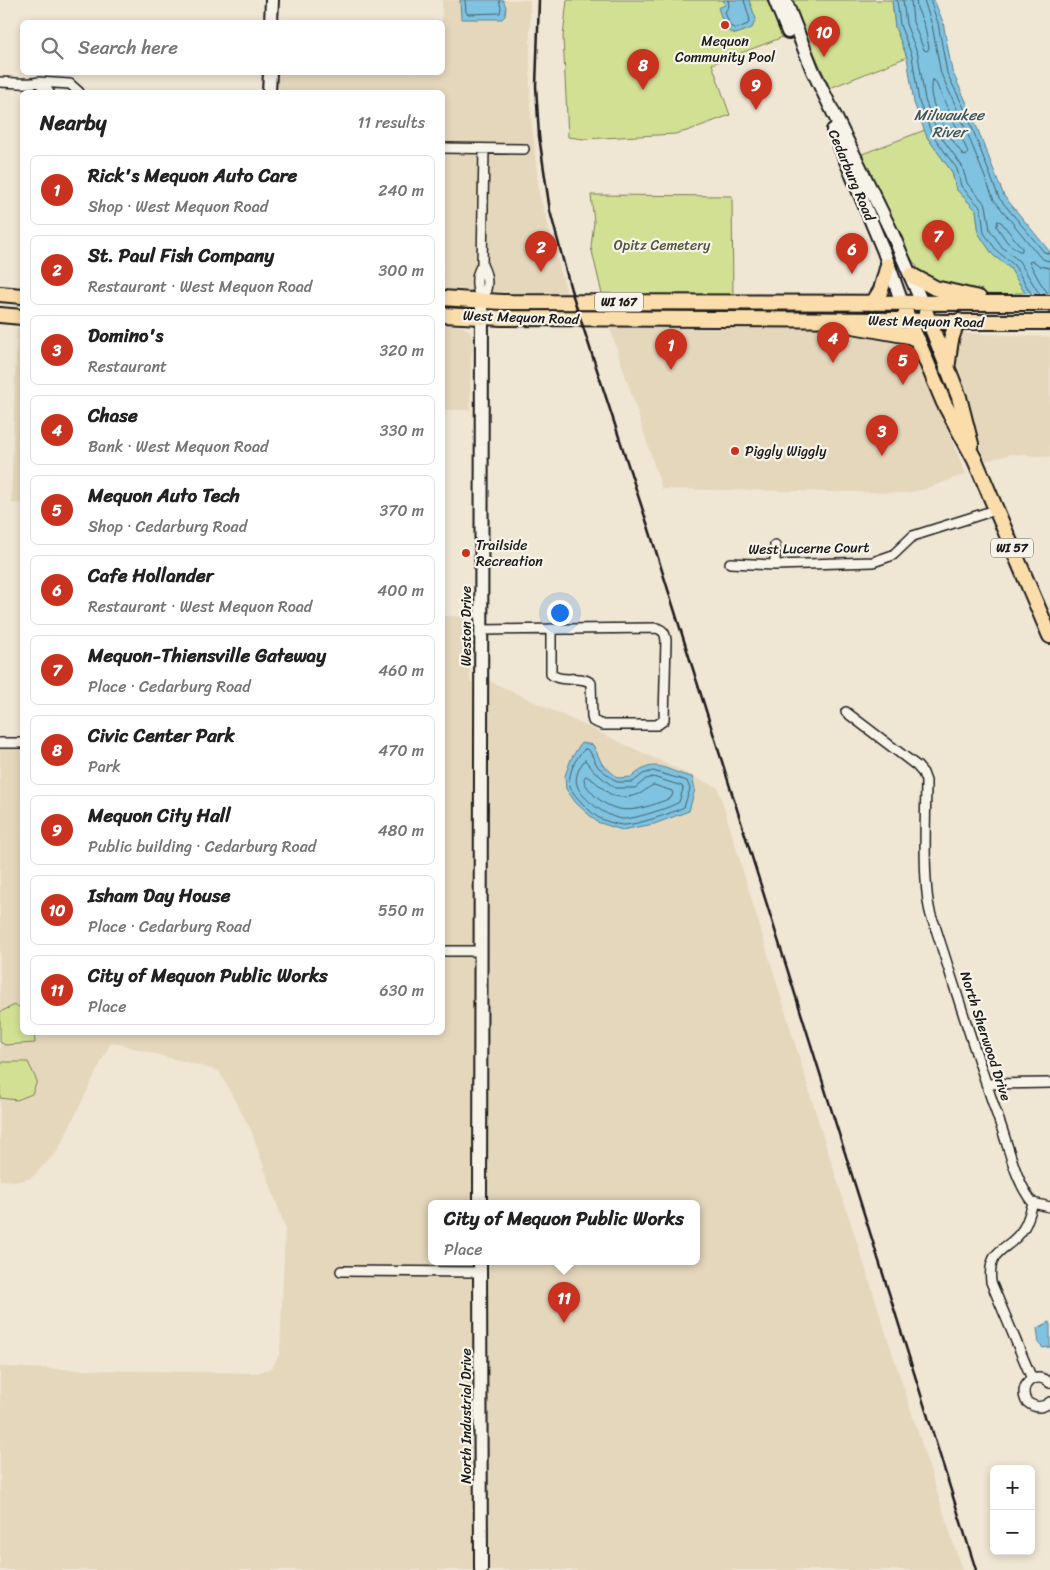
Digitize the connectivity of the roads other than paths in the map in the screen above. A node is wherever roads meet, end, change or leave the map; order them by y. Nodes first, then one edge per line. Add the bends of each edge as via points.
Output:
1 (272, 0) edge
2 (775, 0) edge
3 (785, 0) edge
4 (271, 20) edge
5 (270, 75) edge
6 (0, 82) edge
7 (38, 82) junction
8 (47, 90) edge
9 (78, 90) edge
10 (269, 90) edge
11 (445, 148) edge
12 (484, 148) junction
13 (524, 149) dead end
14 (888, 264) junction
15 (911, 275) junction
16 (0, 294) edge
17 (20, 296) edge
18 (445, 298) edge
19 (482, 301) junction
20 (692, 301) junction
21 (873, 303) junction
22 (996, 303) junction
23 (1017, 303) junction
24 (1050, 304) edge
25 (905, 310) junction
26 (925, 312) junction
27 (445, 314) edge
28 (0, 316) edge
29 (20, 317) edge
30 (482, 318) junction
31 (692, 319) junction
32 (832, 320) junction
33 (959, 321) junction
34 (1050, 322) edge
35 (918, 340) junction
36 (947, 369) junction
37 (975, 460) junction
38 (995, 510) junction
39 (775, 545) dead end
40 (730, 563) dead end
41 (775, 564) junction
42 (551, 629) junction
43 (481, 630) junction
44 (1050, 636) edge
45 (846, 712) dead end
46 (0, 743) edge
47 (20, 743) edge
48 (445, 951) edge
49 (481, 951) junction
50 (1050, 1083) edge
51 (986, 1084) junction
52 (480, 1200) edge
53 (1034, 1204) junction
54 (1050, 1207) edge
55 (480, 1267) edge
56 (341, 1272) dead end
57 (1032, 1379) junction
58 (1050, 1383) edge
59 (1050, 1402) edge
60 (481, 1570) edge

1 - 4 street
2 - 14 street, Cedarburg Road
3 - 15 street, Cedarburg Road via 813,71
5 - 10 street
6 - 7 street
7 - 8 street
7 - 9 street via 70,84
11 - 12 street
12 - 13 street
12 - 19 street via 482,265 487,277 487,290
14 - 21 main road via 881,290
14 - 25 street, Cedarburg Road
15 - 22 main road via 935,288
15 - 26 street, Cedarburg Road
16 - 17 main road
18 - 19 main road, West Mequon Road / WI 167
19 - 20 main road, West Mequon Road / WI 167
19 - 30 street, Weston Drive
20 - 21 main road, West Mequon Road / WI 167
20 - 31 main road
21 - 25 main road, West Mequon Road / WI 167
22 - 23 main road, West Mequon Road
22 - 26 main road, West Mequon Road
23 - 24 main road, West Mequon Road
23 - 26 main road via 983,311
25 - 26 main road, West Mequon Road
25 - 32 main road via 846,311
25 - 35 main road, Cedarburg Road / WI 57
26 - 33 main road, West Mequon Road
26 - 36 main road, Cedarburg Road / WI 57
27 - 30 main road, West Mequon Road / WI 167
28 - 29 main road
30 - 31 main road, West Mequon Road / WI 167
30 - 43 street, Weston Drive
31 - 32 main road, West Mequon Road / WI 167
32 - 35 main road
33 - 34 main road, West Mequon Road
33 - 36 main road via 951,338
35 - 37 main road, Cedarburg Road / WI 57 via 944,403
36 - 37 main road, Cedarburg Road / WI 57 via 959,397
37 - 38 main road, Cedarburg Road / WI 57
38 - 41 street, West Lucerne Court via 913,536 893,555 873,562
38 - 44 main road, Cedarburg Road / WI 57
39 - 41 street
40 - 41 street, West Lucerne Court
42 - 42 street via 551,674 560,679 591,682 594,720 603,725 657,725 664,720 666,640 662,630
42 - 43 street
43 - 49 street, Weston Drive
45 - 51 street, North Sherwood Drive via 923,773 926,781 926,888 932,918
46 - 47 street
48 - 49 street
49 - 52 street
50 - 51 street
51 - 53 street, North Sherwood Drive via 1020,1179
53 - 54 street
53 - 57 street via 1024,1228 996,1253 990,1270 991,1282
55 - 56 street
55 - 60 street, North Industrial Drive
57 - 58 street via 1041,1378
57 - 59 street via 1025,1386 1026,1401 1035,1407

